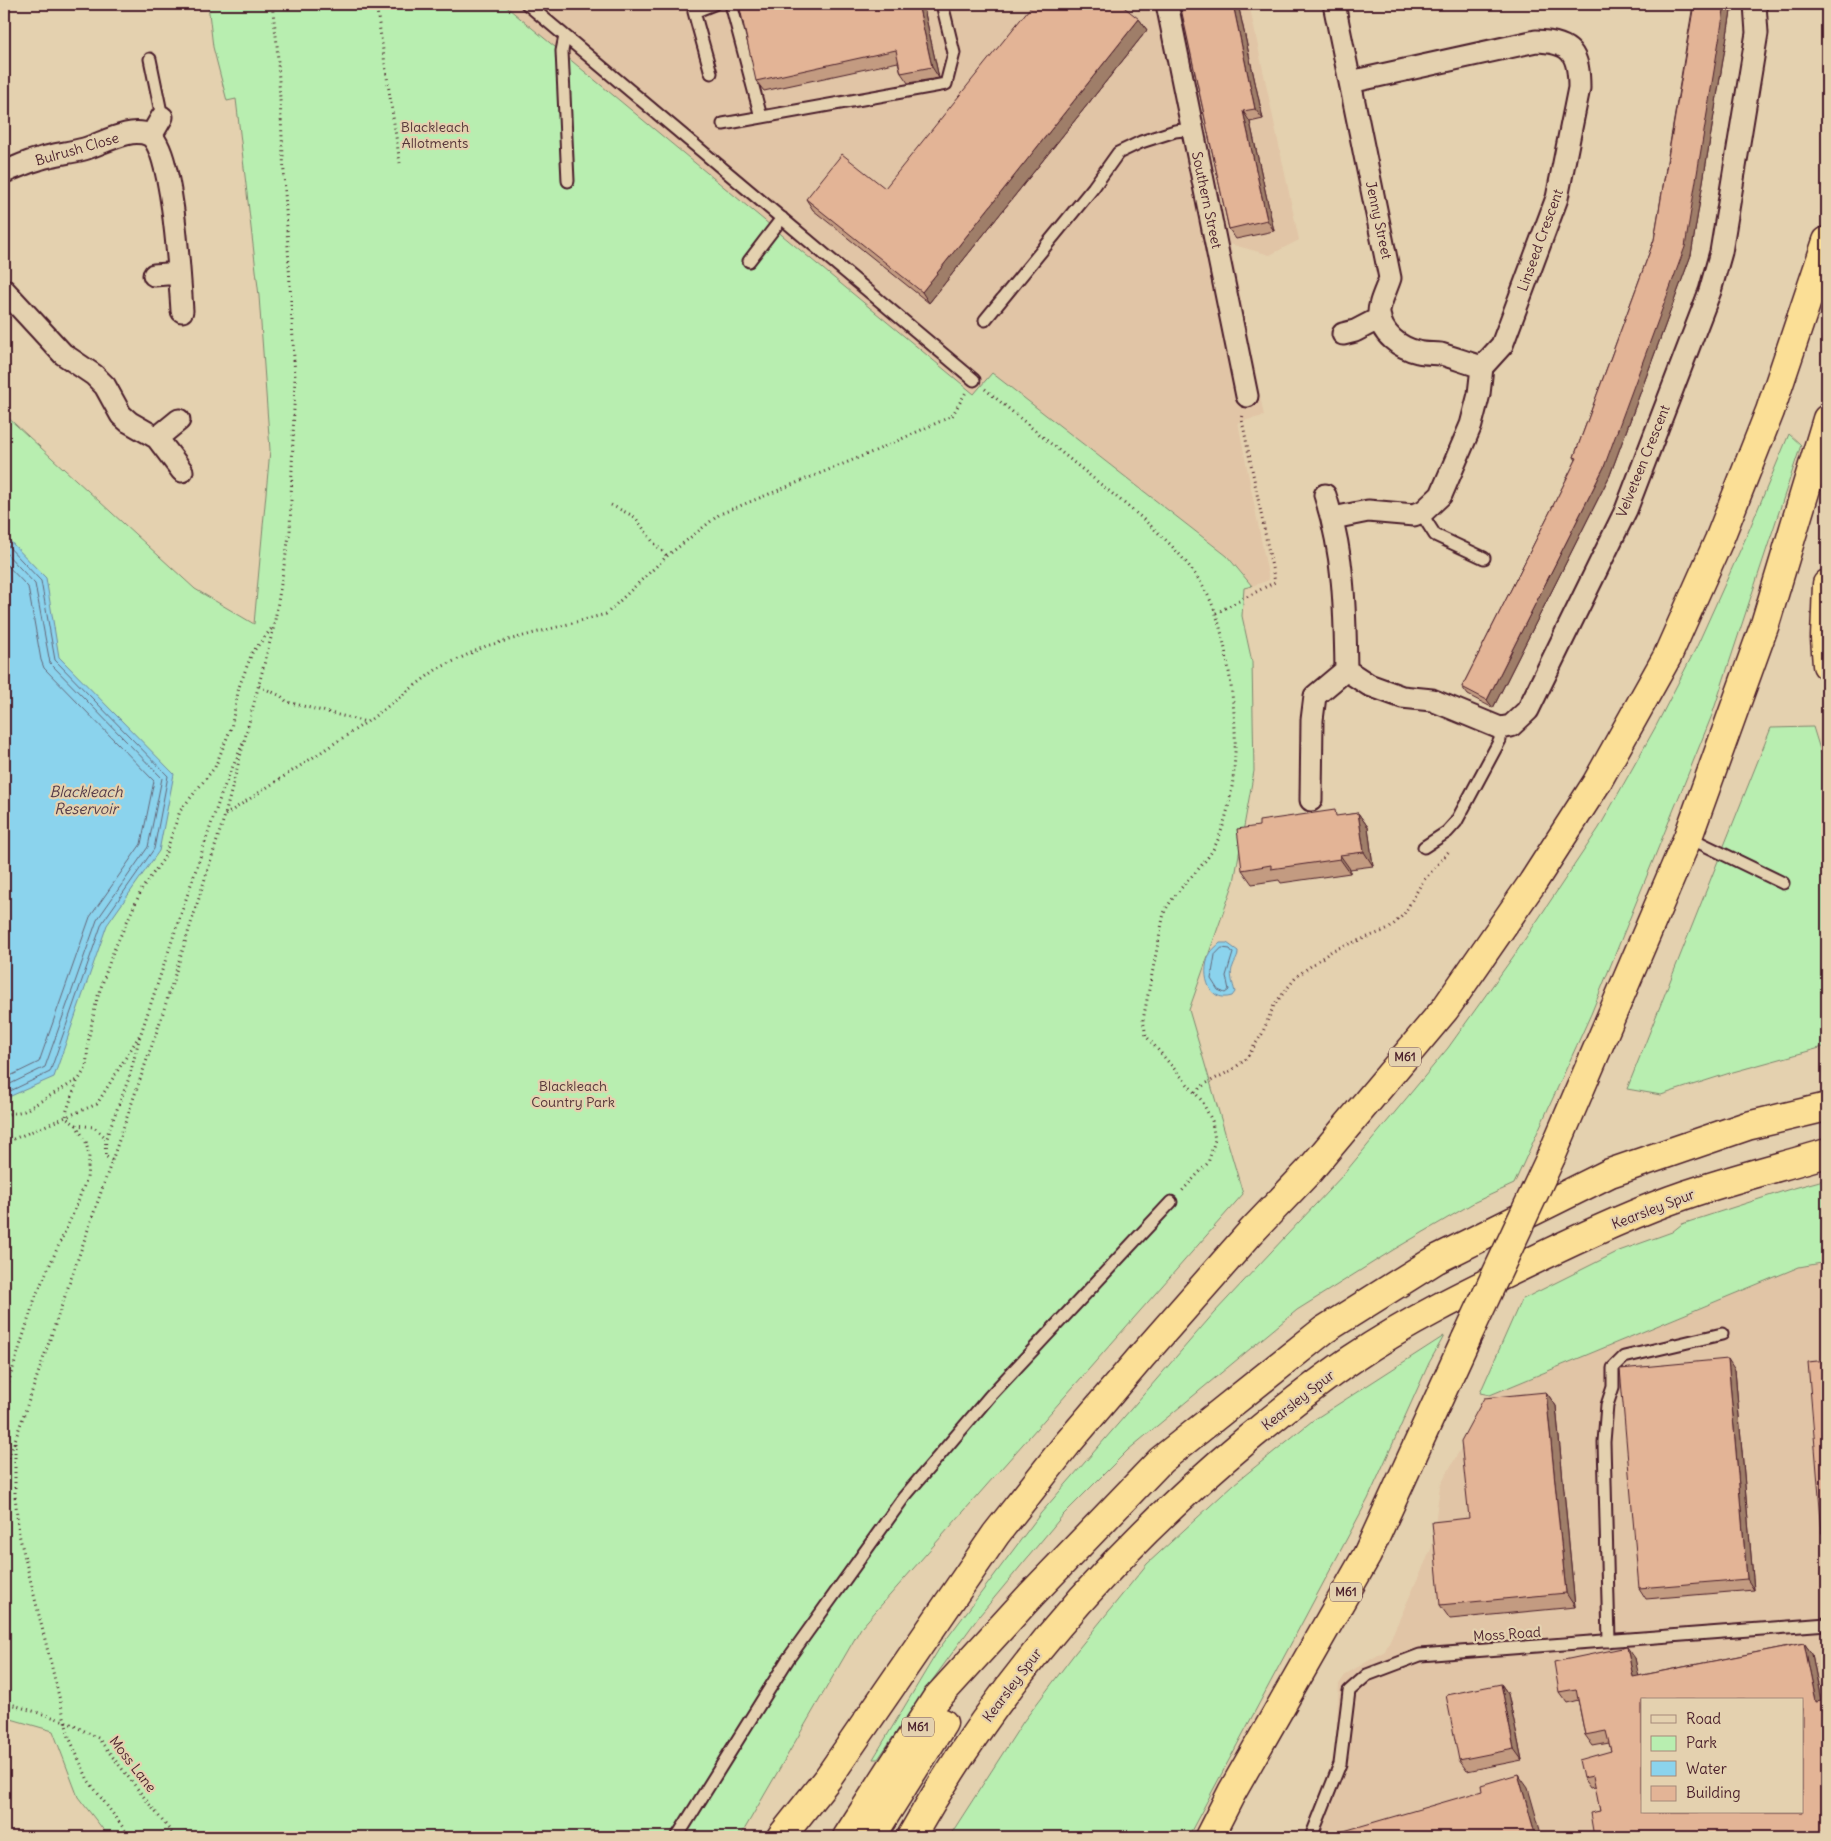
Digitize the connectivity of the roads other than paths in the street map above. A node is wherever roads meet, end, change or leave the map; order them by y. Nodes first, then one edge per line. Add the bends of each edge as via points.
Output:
1 (527, 4) edge
2 (714, 4) edge
3 (731, 4) edge
4 (942, 4) edge
5 (1167, 4) edge
6 (1334, 4) edge
7 (1756, 4) edge
8 (565, 36) junction
9 (150, 59) dead end
10 (711, 73) dead end
11 (1350, 82) junction
12 (162, 117) joint
13 (761, 117) junction
14 (723, 124) dead end
15 (1192, 128) junction
16 (151, 136) junction
17 (4, 172) edge
18 (568, 181) dead end
19 (782, 218) junction
20 (1827, 241) edge
21 (750, 261) dead end
22 (179, 273) junction
23 (154, 275) dead end
24 (4, 290) edge
25 (182, 311) dead end
26 (1380, 318) junction
27 (985, 320) dead end
28 (1343, 334) dead end
29 (1482, 367) junction
30 (974, 380) road end
31 (1247, 396) road end
32 (1827, 419) edge
33 (179, 420) dead end
34 (157, 438) junction
35 (182, 471) dead end
36 (1325, 495) dead end
37 (1421, 513) junction
38 (1332, 518) junction
39 (1484, 558) dead end
40 (1827, 584) edge
41 (1827, 666) edge
42 (1346, 670) junction
43 (1500, 728) junction
44 (1311, 800) dead end
45 (1688, 837) junction
46 (1424, 847) dead end
47 (1783, 883) dead end
48 (1827, 1108) edge
49 (1827, 1153) edge
50 (1171, 1202) road end
51 (1722, 1334) dead end
52 (1827, 1624) edge
53 (1002, 1628) junction
54 (1609, 1641) junction
55 (828, 1778) junction
56 (677, 1837) edge
57 (781, 1837) edge
58 (798, 1837) edge
59 (848, 1837) edge
60 (871, 1837) edge
61 (911, 1837) edge
62 (1209, 1837) edge
63 (1311, 1837) edge

1 - 8 lane
2 - 10 lane via 694,12
3 - 13 lane
4 - 13 lane via 954,52 946,84
5 - 15 street, Southern Street
6 - 11 street, Jenny Street
7 - 43 street, Velveteen Crescent via 1757,33 1721,252 1710,291 1622,518 1528,710 1511,726
8 - 18 lane via 562,51
8 - 19 lane
9 - 12 lane
11 - 26 street, Jenny Street via 1390,278 1380,303
11 - 29 street, Linseed Crescent via 1536,41 1556,42 1571,51 1579,71 1580,88 1557,198 1502,344
12 - 16 street
13 - 14 lane
15 - 27 lane via 1128,146 1118,154
15 - 31 street, Southern Street
16 - 17 street, Bulrush Close via 123,135 93,147 39,159
16 - 22 street via 161,149 165,166
19 - 21 lane
19 - 30 lane
20 - 55 highway, M61 via 1770,411 1719,540 1666,657 1596,784 1533,882 1445,1009 1310,1170 1136,1363 996,1534
22 - 23 street
22 - 25 street
24 - 34 street via 63,354 94,375 121,415
26 - 28 street
26 - 29 street via 1386,333 1401,346
29 - 37 street via 1471,425 1441,496
32 - 45 highway, M61 via 1765,624
33 - 34 street
34 - 35 street
36 - 38 street
37 - 38 street via 1403,515 1368,511
37 - 39 lane via 1435,535
38 - 42 street via 1345,593
40 - 41 highway
42 - 43 street via 1369,684 1402,697 1432,700
42 - 44 street via 1315,696
43 - 46 lane via 1500,740 1456,822
45 - 47 lane
45 - 62 highway, M61, bridge via 1551,1157 1367,1555
48 - 53 highway, M61 via 1747,1126 1610,1172 1437,1260 1324,1330 1161,1460
49 - 61 highway, Kearsley Spur via 1684,1195 1571,1242 1400,1328 1288,1406 1153,1523 1081,1599 996,1704
50 - 56 lane via 990,1396 904,1497 788,1659
51 - 54 lane via 1624,1357 1613,1368 1604,1442
52 - 54 lane, Moss Road
53 - 59 highway, M61 via 936,1699
53 - 60 highway, M61
54 - 63 lane, Moss Road via 1420,1656 1367,1675 1349,1692 1340,1764
55 - 57 highway, M61
55 - 58 highway, M61

